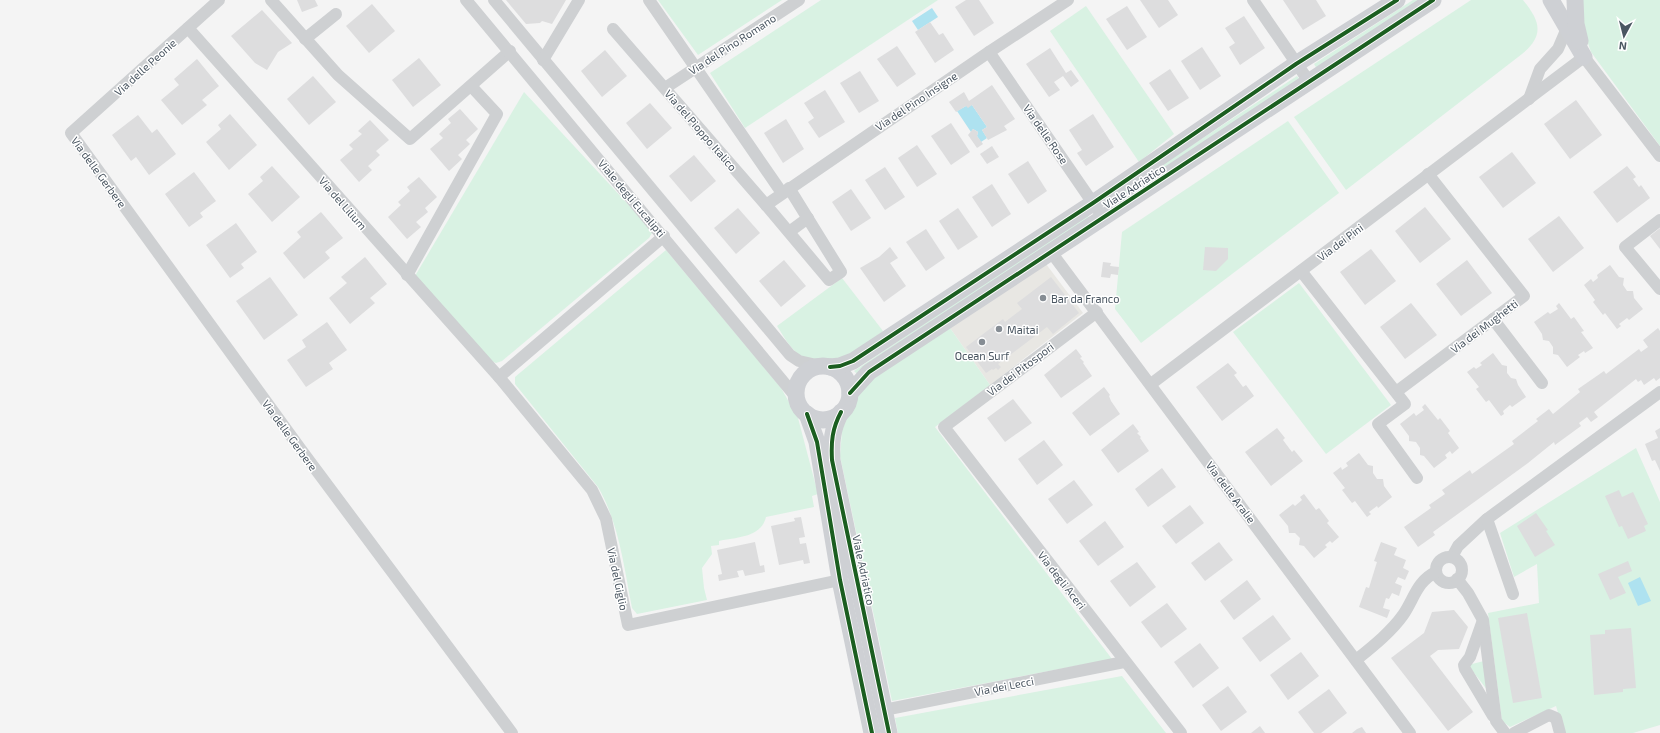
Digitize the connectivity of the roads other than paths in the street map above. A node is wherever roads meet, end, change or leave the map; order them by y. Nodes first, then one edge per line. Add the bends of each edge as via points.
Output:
1 (219, 0) edge
2 (271, 0) edge
3 (466, 0) edge
4 (494, 0) edge
5 (579, 0) edge
6 (649, 0) edge
7 (799, 0) edge
8 (1068, 0) edge
9 (1253, 0) edge
10 (1397, 0) edge
11 (1433, 0) edge
12 (1550, 0) edge
13 (1575, 0) edge
14 (336, 14) dead end
15 (188, 28) junction
16 (1567, 28) junction
17 (613, 29) dead end
18 (306, 38) junction
19 (510, 51) junction
20 (989, 52) junction
21 (1584, 57) junction
22 (543, 60) junction
23 (1296, 64) junction
24 (695, 68) junction
25 (1310, 83) junction
26 (471, 86) junction
27 (665, 88) junction
28 (1528, 99) junction
29 (71, 134) joint
30 (1660, 156) edge
31 (1428, 174) junction
32 (786, 191) junction
33 (1093, 203) junction
34 (766, 205) junction
35 (1103, 217) junction
36 (808, 218) junction
37 (1660, 220) edge
38 (789, 232) junction
39 (664, 236) junction
40 (1051, 252) junction
41 (1301, 271) junction
42 (407, 275) junction
43 (1660, 289) edge
44 (1097, 312) junction
45 (1493, 319) junction
46 (825, 366) junction
47 (499, 377) junction
48 (1542, 383) dead end
49 (1150, 384) junction
50 (1396, 392) junction
51 (1660, 392) edge
52 (850, 393) junction
53 (796, 397) junction
54 (841, 412) junction
55 (807, 414) junction
56 (944, 426) joint
57 (1417, 478) dead end
58 (1487, 519) junction
59 (1452, 557) junction
60 (1436, 572) junction
61 (1457, 579) junction
62 (840, 580) junction
63 (1513, 594) dead end
64 (1483, 620) junction
65 (1356, 660) junction
66 (1124, 662) junction
67 (884, 710) junction
68 (1496, 721) junction
69 (512, 733) edge
70 (872, 733) edge
71 (889, 733) edge
72 (1181, 733) edge
73 (1410, 733) edge
74 (1505, 733) edge
75 (1514, 733) edge
76 (1560, 733) edge

1 - 15 street, Via delle Peonie
2 - 18 street
3 - 19 street, Viale degli Eucalipti
4 - 22 street, Viale degli Eucalipti
5 - 22 street
6 - 24 street, Via del Pioppo Italico
7 - 24 street, Via del Pino Romano
8 - 20 street, Via del Pino Insigne
9 - 23 street
10 - 23 street, Viale Adriatico
11 - 25 street, Viale Adriatico
12 - 16 street
13 - 21 street via 1576,24
14 - 18 street
15 - 29 street, Via delle Peonie
15 - 42 street, Via del Lilium
16 - 21 street
16 - 28 street via 1558,49 1540,69
17 - 27 street, Via del Pioppo Italico
18 - 26 street via 338,75 410,139
19 - 26 street
19 - 39 street, Viale degli Eucalipti
20 - 32 street, Via del Pino Insigne
20 - 33 street, Via delle Rose
21 - 28 street, Via dei Pini
21 - 30 street
22 - 46 street, Viale degli Eucalipti via 790,355 798,361
23 - 25 street
23 - 33 street, Viale Adriatico
24 - 27 street, Via del Pino Romano
24 - 32 street, Via del Pioppo Italico
25 - 35 street, Viale Adriatico
26 - 42 street via 497,114
27 - 34 street, Via del Pioppo Italico
28 - 31 street, Via dei Pini
29 - 69 street, Via delle Gerbere
31 - 41 street, Via dei Pini
31 - 45 street, Via dei Mughetti via 1524,296
32 - 34 street, Via del Pino Insigne
32 - 36 street, Via del Pioppo Italico
33 - 35 street, Via delle Rose
33 - 46 street, Viale Adriatico via 853,361 840,366
34 - 38 street, Via del Pioppo Italico
35 - 40 street, Viale Adriatico
36 - 38 street
36 - 38 street, Via del Pioppo Italico via 841,272 829,280
37 - 43 street via 1625,247
39 - 47 street
39 - 53 street, Viale degli Eucalipti
40 - 44 street, Via delle Aralie
40 - 52 street, Viale Adriatico via 869,372
41 - 49 street, Via dei Pini
41 - 50 street
42 - 47 street, Via del Lilium
44 - 49 street, Via delle Aralie
44 - 56 street, Via dei Pitospori
45 - 48 street
45 - 50 street, Via dei Mughetti
46 - 52 street via 838,370 844,376
46 - 53 street via 805,372 796,388
47 - 62 street, Via del Giglio via 592,490 600,504 606,519 628,625
49 - 65 street, Via delle Aralie
50 - 57 street via 1405,404 1378,424
51 - 58 street
52 - 54 street via 848,402
53 - 55 street
54 - 55 street via 829,419 820,420
54 - 67 street, Viale Adriatico via 832,432 832,460
55 - 62 street via 817,442
56 - 66 street, Via degli Aceri
58 - 59 street via 1458,546
58 - 63 street
59 - 60 street via 1441,560 1436,566
59 - 61 street via 1460,565 1461,573
60 - 61 street via 1445,582
60 - 65 street via 1419,585 1402,616
61 - 64 street
62 - 70 street
64 - 68 street
64 - 68 street via 1470,657 1464,665
65 - 73 street, Via delle Aralie
66 - 67 street, Via dei Lecci
66 - 72 street, Via degli Aceri
67 - 71 street, Viale Adriatico
68 - 74 street
75 - 76 street via 1549,715 1556,718

